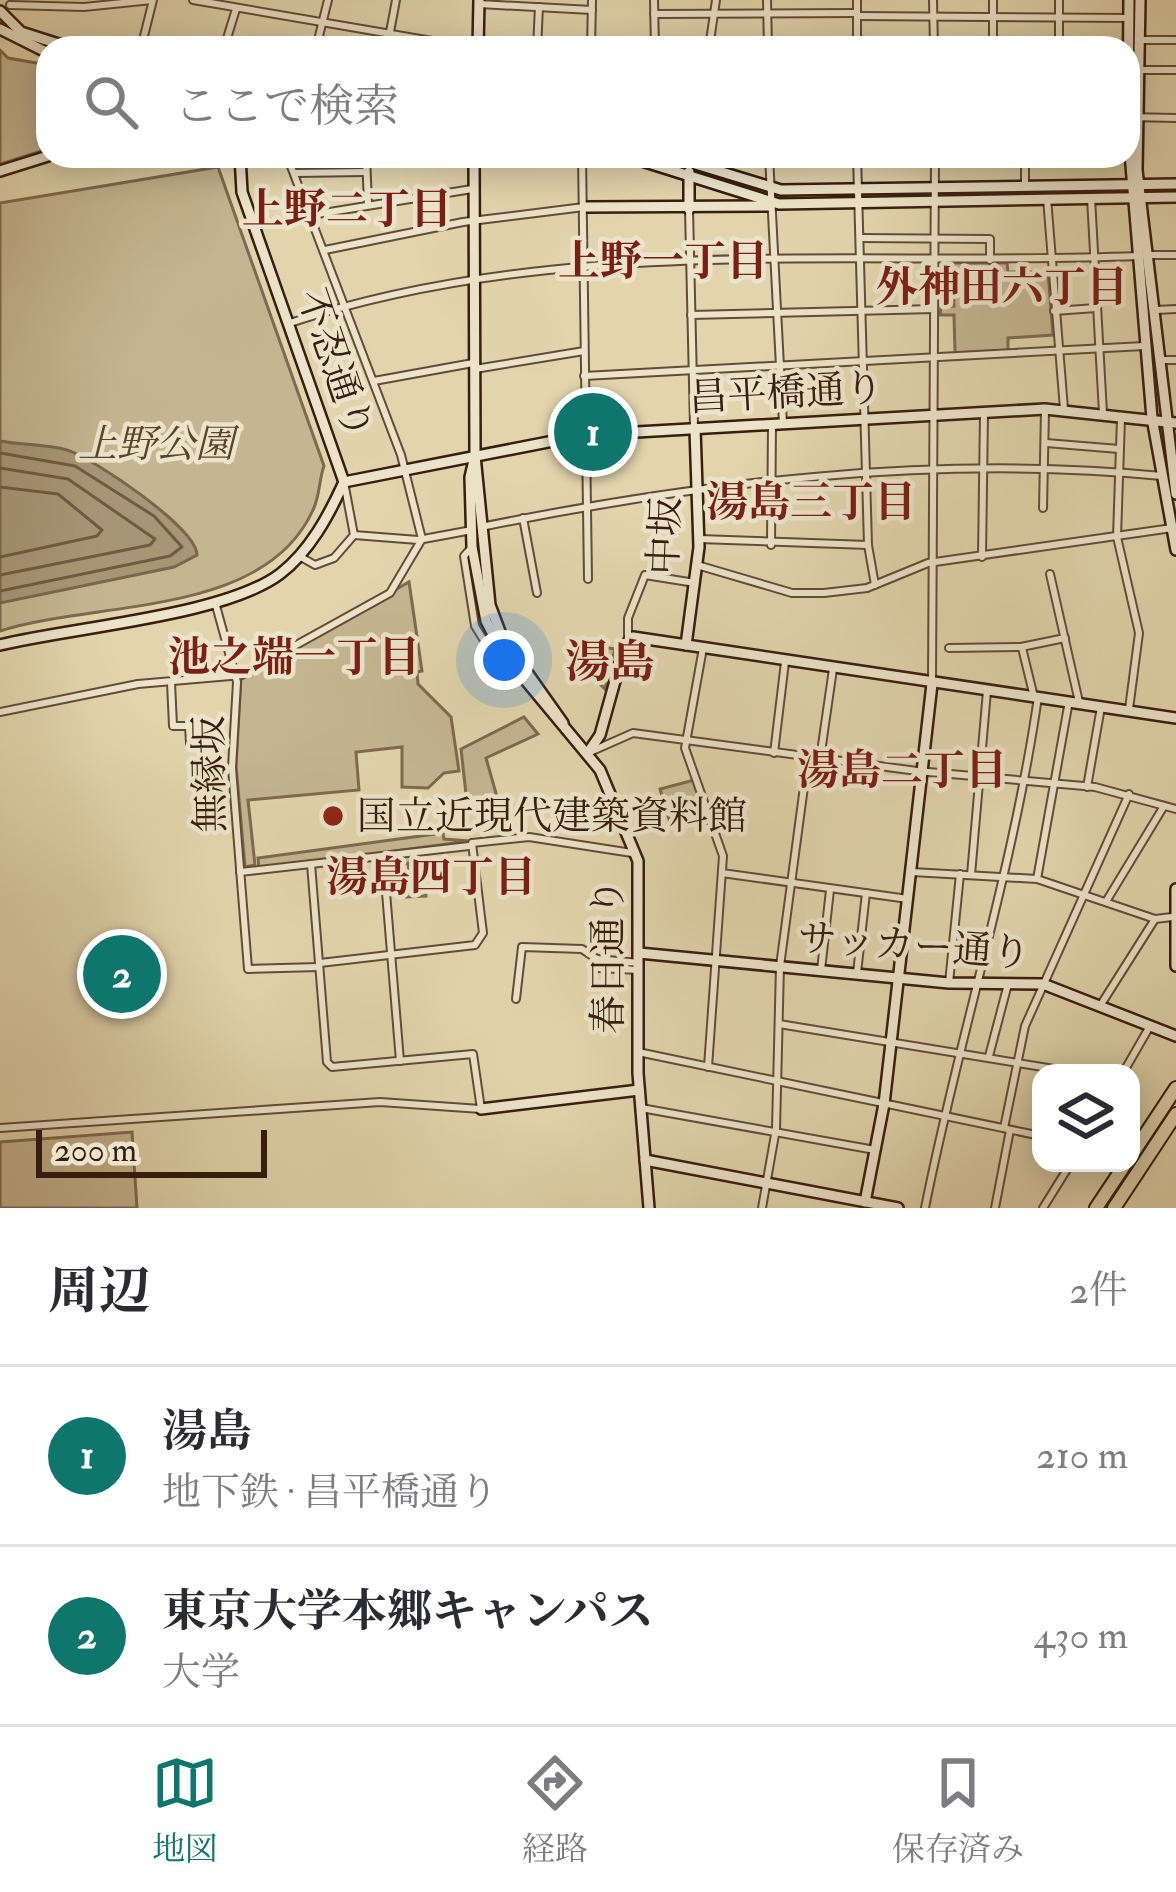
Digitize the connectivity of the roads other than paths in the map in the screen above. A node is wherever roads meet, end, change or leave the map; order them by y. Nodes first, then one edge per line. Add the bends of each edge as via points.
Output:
1 (153, 0) edge
2 (193, 0) edge
3 (328, 0) edge
4 (396, 0) edge
5 (592, 0) edge
6 (654, 0) edge
7 (716, 0) edge
8 (767, 0) edge
9 (857, 0) edge
10 (934, 0) edge
11 (993, 0) edge
12 (1059, 0) edge
13 (1129, 0) edge
14 (1140, 0) edge
15 (479, 2) edge
16 (539, 7) junction
17 (5, 8) edge
18 (236, 9) junction
19 (592, 10) junction
20 (715, 13) junction
21 (767, 13) junction
22 (654, 14) junction
23 (857, 15) junction
24 (934, 18) junction
25 (1129, 18) junction
26 (993, 19) junction
27 (1059, 20) junction
28 (323, 22) junction
29 (0, 29) edge
30 (390, 34) junction
31 (144, 36) edge
32 (228, 36) edge
33 (319, 36) edge
34 (402, 36) edge
35 (477, 36) edge
36 (538, 36) edge
37 (591, 36) edge
38 (655, 36) edge
39 (711, 36) edge
40 (768, 36) edge
41 (857, 36) edge
42 (934, 36) edge
43 (993, 36) edge
44 (1058, 36) edge
45 (1129, 36) edge
46 (1139, 36) edge
47 (36, 37) edge
48 (1140, 40) edge
49 (1176, 40) edge
50 (36, 47) edge
51 (1140, 70) edge
52 (1176, 70) edge
53 (1140, 116) edge
54 (1176, 118) edge
55 (36, 159) edge
56 (240, 168) edge
57 (292, 168) edge
58 (366, 168) edge
59 (474, 168) edge
60 (582, 168) edge
61 (662, 168) edge
62 (690, 168) edge
63 (715, 168) edge
64 (769, 168) edge
65 (857, 168) edge
66 (935, 168) edge
67 (1025, 168) edge
68 (1133, 168) edge
69 (1134, 168) edge
70 (0, 171) edge
71 (366, 172) junction
72 (294, 173) junction
73 (689, 177) junction
74 (1176, 184) edge
75 (935, 185) junction
76 (1025, 185) junction
77 (770, 188) junction
78 (859, 188) junction
79 (473, 189) junction
80 (1136, 191) junction
81 (1176, 196) edge
82 (1047, 198) junction
83 (1091, 198) junction
84 (935, 199) junction
85 (859, 202) junction
86 (368, 204) junction
87 (776, 204) junction
88 (584, 207) junction
89 (689, 209) junction
90 (311, 215) junction
91 (473, 220) junction
92 (935, 237) junction
93 (860, 238) junction
94 (325, 250) junction
95 (1142, 255) junction
96 (1176, 255) edge
97 (1092, 257) junction
98 (1050, 259) junction
99 (861, 260) junction
100 (935, 260) junction
101 (990, 260) junction
102 (777, 262) junction
103 (584, 264) junction
104 (690, 264) junction
105 (472, 281) junction
106 (347, 304) junction
107 (1096, 308) junction
108 (935, 309) junction
109 (1176, 309) edge
110 (1152, 310) junction
111 (862, 311) junction
112 (1054, 311) junction
113 (779, 313) junction
114 (692, 315) junction
115 (290, 323) junction
116 (1144, 346) junction
117 (1099, 348) junction
118 (584, 350) junction
119 (1058, 351) junction
120 (935, 358) junction
121 (1156, 360) junction
122 (1176, 360) edge
123 (862, 363) junction
124 (473, 366) junction
125 (781, 367) junction
126 (693, 371) junction
127 (584, 376) junction
128 (374, 381) junction
129 (1045, 409) junction
130 (1064, 409) junction
131 (984, 412) junction
132 (1103, 412) junction
133 (934, 415) junction
134 (1122, 415) junction
135 (1176, 418) edge
136 (866, 419) junction
137 (1158, 419) junction
138 (777, 424) junction
139 (694, 428) junction
140 (584, 435) junction
141 (1046, 443) junction
142 (1119, 449) junction
143 (475, 456) junction
144 (1045, 467) junction
145 (406, 469) junction
146 (984, 470) junction
147 (1118, 472) junction
148 (934, 473) junction
149 (867, 476) junction
150 (1170, 478) edge
151 (344, 482) junction
152 (773, 482) junction
153 (697, 489) junction
154 (1176, 494) edge
155 (586, 504) junction
156 (1043, 508) dead end
157 (523, 518) junction
158 (477, 528) junction
159 (1172, 528) junction
160 (354, 535) junction
161 (1117, 537) junction
162 (422, 539) junction
163 (699, 539) junction
164 (771, 545) junction
165 (868, 545) junction
166 (472, 547) junction
167 (1176, 550) edge
168 (299, 556) junction
169 (982, 557) junction
170 (933, 563) junction
171 (697, 565) junction
172 (1050, 574) dead end
173 (588, 579) dead end
174 (695, 583) junction
175 (875, 585) junction
176 (479, 591) junction
177 (537, 593) dead end
178 (215, 602) junction
179 (471, 608) junction
180 (1064, 638) junction
181 (628, 640) junction
182 (0, 644) edge
183 (686, 645) junction
184 (1021, 646) junction
185 (703, 648) junction
186 (785, 648) dead end
187 (950, 648) dead end
188 (514, 662) junction
189 (784, 662) junction
190 (833, 670) junction
191 (236, 676) junction
192 (171, 682) junction
193 (932, 684) junction
194 (987, 691) junction
195 (1036, 697) junction
196 (1074, 701) junction
197 (1101, 705) junction
198 (1129, 709) junction
199 (0, 712) edge
200 (1176, 718) edge
201 (686, 742) junction
202 (190, 743) dead end
203 (774, 753) junction
204 (587, 754) junction
205 (808, 758) junction
206 (820, 759) junction
207 (924, 770) junction
208 (979, 776) junction
209 (1025, 781) junction
210 (1054, 784) junction
211 (1087, 787) junction
212 (1129, 794) junction
213 (1164, 806) junction
214 (1176, 809) edge
215 (470, 846) junction
216 (636, 854) junction
217 (382, 856) junction
218 (311, 864) junction
219 (240, 872) junction
220 (911, 872) junction
221 (722, 873) junction
222 (960, 874) junction
223 (971, 875) junction
224 (1006, 876) junction
225 (1037, 879) junction
226 (790, 883) junction
227 (830, 888) junction
228 (1176, 889) edge
229 (866, 893) junction
230 (1084, 894) junction
231 (908, 899) junction
232 (1106, 901) junction
233 (1172, 917) junction
234 (1155, 919) junction
235 (392, 955) junction
236 (716, 959) junction
237 (639, 962) junction
238 (319, 965) junction
239 (780, 966) junction
240 (1176, 966) edge
241 (821, 970) junction
242 (857, 973) junction
243 (898, 978) junction
244 (950, 983) junction
245 (976, 984) junction
246 (1008, 984) junction
247 (1043, 984) junction
248 (516, 999) dead end
249 (1100, 1006) junction
250 (779, 1024) junction
251 (1150, 1025) junction
252 (1176, 1036) edge
253 (892, 1041) junction
254 (959, 1051) junction
255 (638, 1052) junction
256 (989, 1056) junction
257 (1018, 1060) junction
258 (400, 1061) junction
259 (1037, 1064) edge
260 (1128, 1064) edge
261 (708, 1067) junction
262 (778, 1082) junction
263 (1176, 1088) edge
264 (639, 1090) junction
265 (884, 1104) junction
266 (481, 1108) junction
267 (640, 1108) junction
268 (1176, 1114) edge
269 (943, 1116) junction
270 (0, 1128) edge
271 (1007, 1129) junction
272 (776, 1130) junction
273 (1032, 1134) edge
274 (1140, 1143) edge
275 (875, 1150) junction
276 (645, 1160) junction
277 (1065, 1172) edge
278 (1121, 1172) edge
279 (767, 1184) junction
280 (866, 1205) edge
281 (652, 1208) edge
282 (762, 1208) edge
283 (898, 1208) edge
284 (925, 1208) edge
285 (995, 1208) edge
286 (1043, 1208) edge
287 (1096, 1208) edge
288 (1114, 1208) edge

1 - 17 street
1 - 31 street
2 - 18 street
3 - 28 street
4 - 30 street
5 - 19 street
6 - 22 street
7 - 20 street
8 - 21 street
9 - 23 street
10 - 24 street
11 - 26 street
12 - 27 street
13 - 25 main road
14 - 46 main road
15 - 16 street
15 - 35 main road
16 - 19 street
16 - 36 street
17 - 47 main road via 21,32
18 - 28 street
18 - 32 street
19 - 37 street
20 - 21 street
20 - 22 street
20 - 39 street
21 - 23 street
21 - 40 street
22 - 38 street
23 - 24 street
23 - 41 street
24 - 26 street
24 - 42 street
25 - 27 street
25 - 45 main road
26 - 27 street
26 - 43 street
27 - 44 street
28 - 30 street
28 - 33 street
29 - 50 main road
30 - 34 street
48 - 49 street
51 - 52 street
53 - 54 street
55 - 70 main road
56 - 115 main road, 不忍通り
57 - 72 street
58 - 71 street
59 - 79 main road, 春日通り
60 - 88 street
61 - 73 main road
62 - 73 main road
63 - 77 main road
64 - 77 street
65 - 78 street
66 - 75 street
67 - 76 street
68 - 80 main road
69 - 80 main road
71 - 72 street
71 - 86 street
72 - 90 street
73 - 87 main road
73 - 89 main road
74 - 80 main road
75 - 76 main road
75 - 78 main road
75 - 84 street
76 - 80 main road
77 - 78 main road
77 - 87 street
78 - 85 street
79 - 86 street
79 - 91 main road, 春日通り
80 - 81 main road
80 - 83 main road
80 - 95 main road
82 - 83 main road
82 - 84 main road
82 - 98 street
83 - 97 street
84 - 85 main road
84 - 92 street
85 - 87 main road
85 - 93 street
86 - 90 street
87 - 89 main road
87 - 102 street
88 - 89 main road
88 - 91 street
88 - 103 street
89 - 104 street
90 - 94 street
91 - 94 street
91 - 105 main road, 春日通り
92 - 93 street
92 - 100 street
92 - 101 street via 989,238
93 - 99 street
94 - 106 street
95 - 96 street
95 - 97 street
95 - 110 main road
95 - 116 main road
97 - 98 street
97 - 107 street
98 - 101 street
98 - 112 street
99 - 100 street
99 - 102 street
99 - 111 street
100 - 101 street
100 - 108 street
102 - 104 street
102 - 113 street
103 - 104 street
103 - 105 street
103 - 118 street
104 - 114 street
105 - 106 street
105 - 124 main road, 春日通り
106 - 115 street
106 - 128 street
107 - 112 street
107 - 117 street
108 - 111 street
108 - 120 street
109 - 110 street
110 - 121 main road
111 - 113 street
111 - 123 street
112 - 119 street
113 - 114 street
113 - 125 street
114 - 126 street
115 - 151 main road, 不忍通り
116 - 117 street
116 - 137 main road
117 - 119 street
117 - 132 street
118 - 124 street
118 - 127 street
119 - 120 street
119 - 130 street
120 - 123 street
120 - 133 street
121 - 122 street
121 - 137 main road
123 - 125 street
123 - 136 street
124 - 128 street
124 - 143 main road, 春日通り
125 - 126 street
125 - 138 street
126 - 127 street
126 - 139 street
127 - 140 street
128 - 145 street
129 - 130 main road, 昌平橋通り
129 - 131 main road, 昌平橋通り
129 - 141 street
130 - 132 main road, 昌平橋通り
131 - 133 main road, 昌平橋通り
131 - 146 street
132 - 134 main road, 昌平橋通り
133 - 136 main road, 昌平橋通り
133 - 148 street
134 - 137 main road, 昌平橋通り
134 - 142 street
135 - 137 main road, 昌平橋通り
136 - 138 main road, 昌平橋通り
136 - 149 street
137 - 150 main road
138 - 139 main road, 昌平橋通り
138 - 152 street
139 - 140 main road, 昌平橋通り
139 - 153 main road, 中坂
140 - 143 main road, 昌平橋通り
140 - 155 street
141 - 142 street
141 - 144 street
142 - 147 street
143 - 145 main road, 昌平橋通り
143 - 158 main road, 春日通り
144 - 146 street
144 - 147 street
144 - 156 street
145 - 151 main road, 昌平橋通り
145 - 162 street
146 - 148 street
146 - 169 street
147 - 150 street
147 - 161 street
148 - 149 street
148 - 170 street
149 - 152 street
149 - 165 street
150 - 154 main road
150 - 159 main road
151 - 160 street
151 - 168 main road, 不忍通り
152 - 153 street
152 - 164 street
153 - 155 street
153 - 163 main road, 中坂
155 - 157 street
155 - 173 street
157 - 158 street
157 - 177 street
158 - 162 street
158 - 166 main road, 春日通り
158 - 188 main road, 春日通り via 490,604
159 - 161 street
159 - 167 main road
160 - 162 street
160 - 168 street via 326,563
161 - 169 street
161 - 198 street via 1139,633
162 - 191 street via 390,593
163 - 164 street
163 - 171 main road, 中坂
164 - 165 street
165 - 175 street
166 - 176 main road, 春日通り
166 - 179 street via 464,556
168 - 178 main road, 不忍通り via 272,580
169 - 170 street
170 - 175 street
170 - 193 street
171 - 174 main road, 中坂
171 - 175 street via 792,592
172 - 180 street
174 - 181 street via 646,575
174 - 183 main road, 中坂
176 - 179 street
176 - 188 main road, 春日通り via 490,631
178 - 182 main road, 不忍通り
178 - 191 street, 無縁坂
179 - 188 street via 499,665
180 - 184 street
180 - 196 street
181 - 183 main road
181 - 204 main road
183 - 185 main road
184 - 187 street
184 - 195 street
185 - 189 main road
185 - 201 street
186 - 189 street
188 - 204 main road, 春日通り
189 - 190 main road
189 - 203 street
190 - 193 main road
190 - 206 street
191 - 192 street
191 - 219 street, 無縁坂
192 - 199 street
192 - 202 street via 173,726 189,726
193 - 194 main road
193 - 207 main road
194 - 195 main road
194 - 208 street
195 - 196 main road
195 - 209 street
196 - 197 main road
196 - 210 street
197 - 198 main road
197 - 211 street
198 - 200 main road
201 - 203 street
201 - 204 street via 633,733
201 - 221 street via 721,844
203 - 205 street
204 - 216 main road, 春日通り
205 - 206 street
205 - 226 street
206 - 207 street
207 - 208 street
207 - 220 main road
208 - 209 street
208 - 223 street
209 - 210 street
209 - 224 street
210 - 211 street
210 - 225 street
211 - 212 street
212 - 213 street
212 - 230 street
213 - 214 street
213 - 232 street
215 - 216 street via 512,836
215 - 217 street
215 - 235 street via 483,933 475,945
216 - 237 main road, 春日通り
217 - 218 street
217 - 235 street
218 - 219 street
218 - 238 street
219 - 238 street, 無縁坂 via 249,972
220 - 222 street
220 - 231 main road
221 - 226 street
221 - 236 street
222 - 223 street
222 - 244 street
223 - 224 street
224 - 225 street
224 - 245 street
225 - 230 street
226 - 227 street
226 - 239 street
227 - 229 street
227 - 241 street
228 - 233 main road
229 - 231 street
229 - 242 street
230 - 232 street
230 - 247 street
231 - 243 main road
232 - 234 street
233 - 234 street
233 - 240 main road
234 - 249 street
235 - 238 street
235 - 258 street
236 - 237 main road, サッカー通り
236 - 239 main road, サッカー通り
236 - 261 street
237 - 248 street via 597,968 598,959 582,949 522,946
237 - 255 main road, 春日通り
238 - 258 street via 327,1062
239 - 241 main road, サッカー通り
239 - 250 street
241 - 242 main road, サッカー通り
242 - 243 main road, サッカー通り
243 - 244 main road, サッカー通り
243 - 253 main road
244 - 245 main road, サッカー通り
245 - 246 main road, サッカー通り
245 - 254 street
246 - 247 main road, サッカー通り
246 - 256 street
247 - 249 main road, サッカー通り
247 - 257 street
249 - 251 main road, サッカー通り
250 - 253 street
250 - 262 street
251 - 252 main road, サッカー通り
251 - 260 street
253 - 254 street
253 - 265 main road
254 - 256 street
254 - 269 street
255 - 261 street
255 - 264 main road, 春日通り
256 - 257 street
257 - 259 street
257 - 271 street
258 - 266 street via 473,1054
261 - 262 street
262 - 265 street
262 - 272 street
263 - 274 highway
264 - 266 main road
264 - 267 main road, 春日通り
265 - 269 street
265 - 275 main road
266 - 270 street via 380,1102
267 - 272 street
267 - 276 main road, 春日通り
268 - 288 highway
269 - 271 street
269 - 284 street
271 - 273 street
271 - 285 street
272 - 275 street
272 - 279 street
275 - 280 main road
276 - 279 main road
276 - 281 main road, 春日通り
277 - 286 street
278 - 287 highway
279 - 280 main road
279 - 282 street
280 - 283 main road

